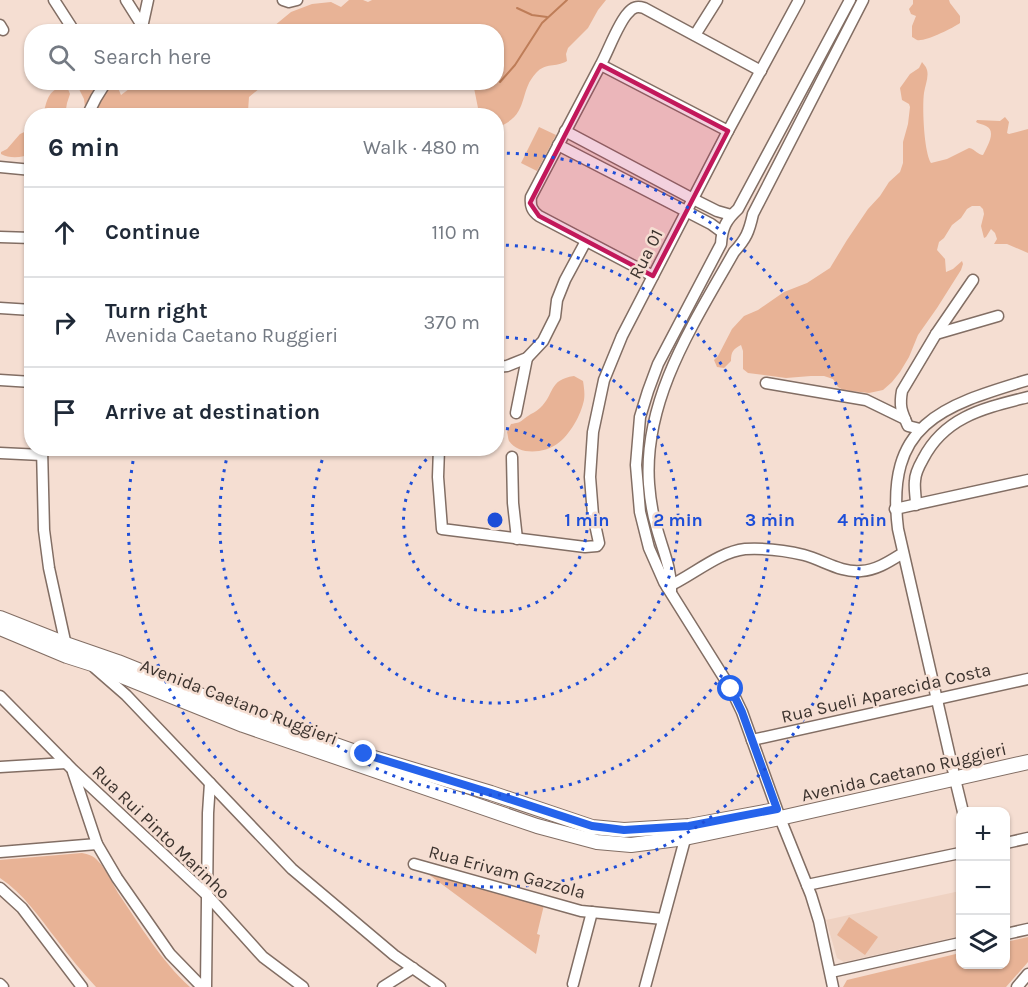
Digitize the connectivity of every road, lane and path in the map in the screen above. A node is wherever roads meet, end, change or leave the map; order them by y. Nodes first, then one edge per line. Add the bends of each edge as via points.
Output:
1 (54, 0) edge
2 (128, 0) edge
3 (148, 0) edge
4 (717, 0) edge
5 (799, 0) edge
6 (850, 0) edge
7 (863, 0) edge
8 (69, 24) edge
9 (140, 24) edge
10 (143, 24) edge
11 (695, 35) junction
12 (601, 65) junction
13 (761, 70) junction
14 (101, 90) edge
15 (91, 108) edge
16 (565, 131) junction
17 (728, 131) junction
18 (558, 145) junction
19 (0, 167) edge
20 (24, 169) edge
21 (693, 200) junction
22 (687, 212) junction
23 (735, 212) junction
24 (753, 214) junction
25 (722, 232) junction
26 (0, 237) edge
27 (24, 238) edge
28 (586, 241) junction
29 (721, 244) junction
30 (734, 252) junction
31 (653, 276) junction
32 (973, 280) dead end
33 (0, 308) edge
34 (24, 310) edge
35 (998, 316) dead end
36 (936, 334) junction
37 (527, 358) junction
38 (504, 366) edge
39 (0, 380) edge
40 (1028, 380) edge
41 (24, 382) edge
42 (766, 384) dead end
43 (1028, 397) edge
44 (516, 413) dead end
45 (905, 419) junction
46 (920, 429) junction
47 (24, 452) edge
48 (0, 453) edge
49 (42, 456) edge
50 (439, 456) edge
51 (512, 457) dead end
52 (1028, 480) edge
53 (916, 505) junction
54 (895, 509) junction
55 (517, 539) junction
56 (903, 553) junction
57 (670, 588) junction
58 (0, 618) edge
59 (0, 628) edge
60 (67, 650) junction
61 (92, 664) junction
62 (118, 669) junction
63 (1028, 679) edge
64 (126, 695) junction
65 (0, 696) edge
66 (937, 699) junction
67 (752, 740) junction
68 (1028, 753) edge
69 (1028, 762) edge
70 (69, 766) junction
71 (0, 767) edge
72 (954, 774) junction
73 (210, 783) junction
74 (962, 807) edge
75 (779, 814) junction
76 (687, 832) junction
77 (1028, 838) edge
78 (1010, 842) edge
79 (97, 844) junction
80 (0, 852) edge
81 (956, 854) edge
82 (414, 864) dead end
83 (807, 885) junction
84 (0, 888) edge
85 (208, 896) junction
86 (592, 912) junction
87 (663, 919) junction
88 (1028, 929) edge
89 (1010, 933) edge
90 (956, 944) edge
91 (413, 968) junction
92 (831, 972) junction
93 (1028, 974) edge
94 (573, 984) dead end
95 (82, 987) edge
96 (204, 987) edge
97 (303, 987) edge
98 (383, 987) edge
99 (440, 987) edge
100 (645, 987) edge
101 (833, 987) edge
102 (1017, 987) edge

1 - 8 street
2 - 9 street
3 - 10 street
4 - 11 street
5 - 13 street, Rua 01
6 - 23 street
7 - 24 street
11 - 12 street via 644,8 634,8 625,16
11 - 13 street
12 - 16 street
12 - 17 street
13 - 17 street, Rua 01
14 - 15 street
16 - 18 street
16 - 21 street
17 - 21 street, Rua 01
18 - 22 street
18 - 28 street via 531,197 531,208
19 - 20 street
21 - 22 street, Rua 01
21 - 23 street via 717,211
22 - 25 street
22 - 31 street, Rua 01
23 - 24 street via 743,209
23 - 25 street
24 - 30 street via 747,236
25 - 29 street
26 - 27 street
28 - 31 street
28 - 37 street via 565,280 555,317 543,341
29 - 30 street
29 - 57 street via 658,364 640,417 636,465 640,512 649,548
30 - 57 street via 674,363 658,402 650,440 649,484
31 - 55 street, Rua 01 via 604,380 593,432 590,477 596,548
32 - 36 street
33 - 34 street
35 - 36 street
36 - 45 street via 902,391 900,402
37 - 38 street
37 - 44 street
39 - 41 street
40 - 46 street via 963,401
42 - 45 street via 866,400
43 - 53 street via 958,419 942,433 919,466
45 - 46 street via 908,426
46 - 54 street via 909,444 898,474
47 - 48 street
49 - 60 street via 44,530
50 - 55 street via 442,528
51 - 55 street
52 - 53 street
53 - 54 street
54 - 56 street
56 - 57 street via 880,567 860,571 769,548 742,550 713,560
56 - 66 street
57 - 67 street via 734,695
58 - 60 main road, Avenida Caetano Ruggieri
59 - 60 main road, Avenida Caetano Ruggieri
60 - 61 main road, Avenida Caetano Ruggieri
60 - 62 main road, Avenida Caetano Ruggieri
61 - 62 main road, Avenida Caetano Ruggieri
61 - 64 street
62 - 64 street
62 - 76 main road, Avenida Caetano Ruggieri via 243,725 537,826 597,842 631,845
63 - 66 street, Rua Sueli Aparecida Costa
64 - 73 street
65 - 70 street, Rua Rui Pinto Marinho
66 - 67 street, Rua Sueli Aparecida Costa
66 - 72 street
67 - 75 street
68 - 72 main road, Avenida Caetano Ruggieri
69 - 72 main road, Avenida Caetano Ruggieri
70 - 71 street
70 - 79 street
70 - 85 street, Rua Rui Pinto Marinho
72 - 74 street
72 - 75 main road, Avenida Caetano Ruggieri
73 - 85 street
73 - 91 street via 292,869
75 - 76 main road, Avenida Caetano Ruggieri
75 - 83 street
76 - 87 street
77 - 78 street
79 - 80 street
79 - 96 street via 170,954
81 - 83 street
82 - 86 street, Rua Erivam Gazzola
83 - 92 street
84 - 95 street via 22,908
85 - 96 street
85 - 97 street, Rua Rui Pinto Marinho via 263,957
86 - 87 street, Rua Erivam Gazzola
86 - 94 street
87 - 100 street
88 - 89 street
90 - 92 street
91 - 98 street
91 - 99 street
92 - 101 street
93 - 102 street

